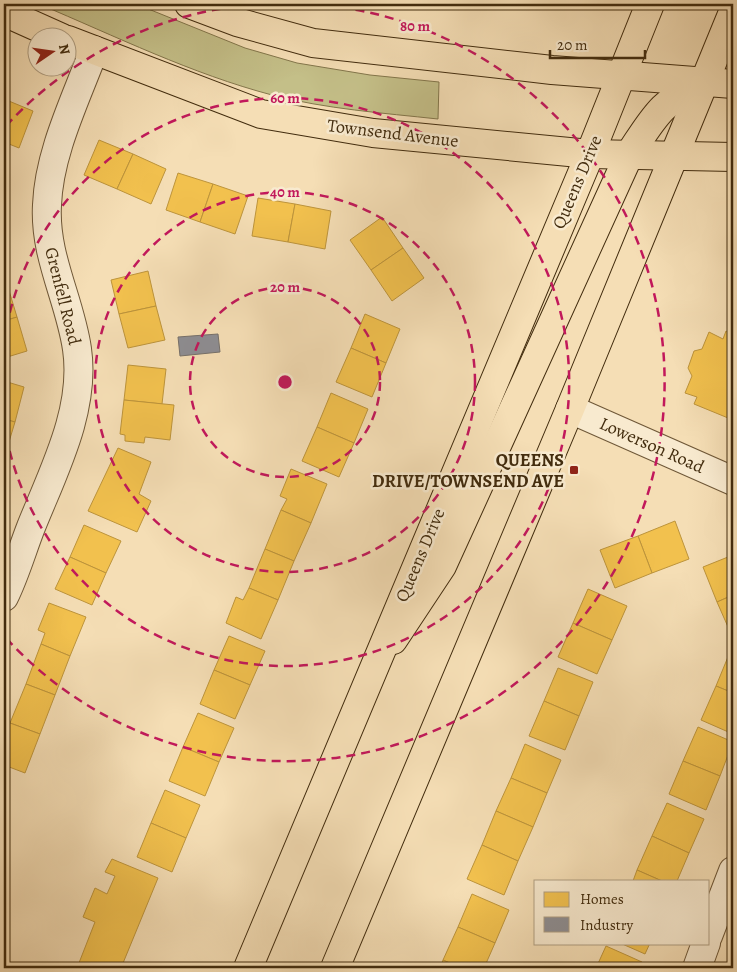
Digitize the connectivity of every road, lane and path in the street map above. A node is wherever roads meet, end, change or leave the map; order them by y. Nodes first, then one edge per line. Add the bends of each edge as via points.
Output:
1 (189, 4) edge
2 (650, 4) edge
3 (4, 12) edge
4 (733, 12) edge
5 (40, 28) edge
6 (78, 44) edge
7 (94, 50) junction
8 (620, 75) junction
9 (704, 82) junction
10 (733, 84) edge
11 (590, 154) junction
12 (629, 155) junction
13 (672, 157) junction
14 (733, 157) edge
15 (570, 409) junction
16 (733, 482) edge
17 (4, 597) edge
18 (371, 672) junction
19 (730, 885) edge
20 (710, 931) edge
21 (706, 944) edge
22 (248, 968) edge
23 (335, 968) edge
24 (697, 968) edge

1 - 8 main road via 237,22 313,43 509,66
2 - 8 main road, Queens Drive
3 - 5 main road
4 - 9 main road
6 - 7 main road, Townsend Avenue
7 - 11 main road, Townsend Avenue via 261,114 373,133
7 - 17 street, Grenfell Road via 56,156 47,204 47,228 54,270 72,323 77,351 73,412 64,444
8 - 9 main road
8 - 11 main road, Queens Drive
9 - 10 main road
9 - 12 main road via 669,100
9 - 13 main road
11 - 12 main road, Townsend Avenue
11 - 18 main road, Queens Drive
12 - 13 main road, Townsend Avenue
12 - 18 main road via 442,566
13 - 14 main road, Townsend Avenue
13 - 15 main road
15 - 16 street, Lowerson Road
15 - 23 main road
18 - 22 main road, Queens Drive
19 - 20 street
21 - 24 street

